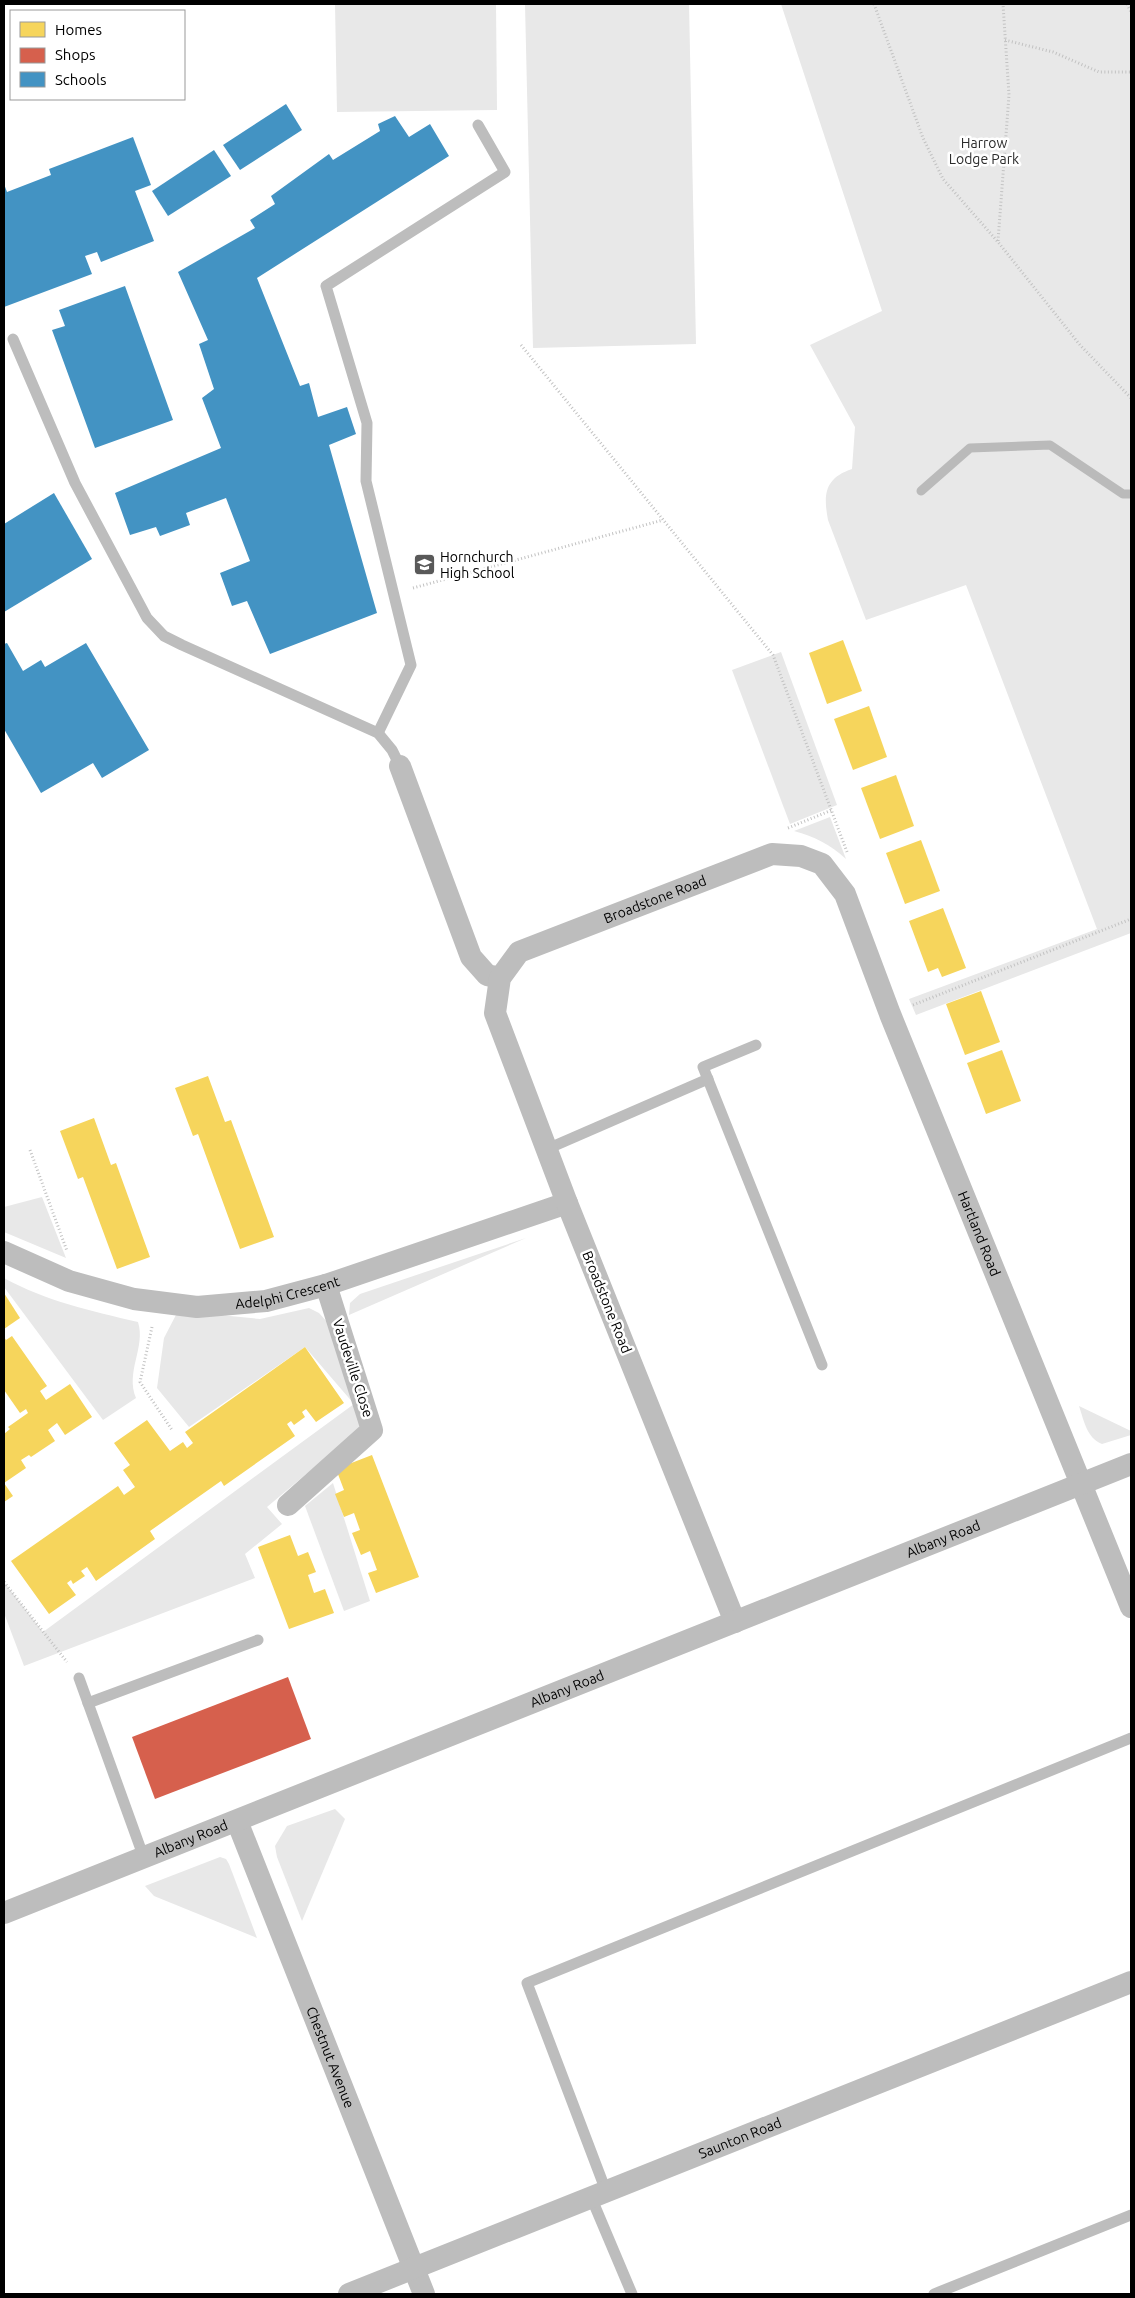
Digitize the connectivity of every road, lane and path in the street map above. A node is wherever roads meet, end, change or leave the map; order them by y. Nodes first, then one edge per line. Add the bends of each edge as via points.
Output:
1 (874, 4) edge
2 (1003, 4) edge
3 (1126, 4) edge
4 (1131, 12) edge
5 (1005, 40) junction
6 (1131, 72) edge
7 (478, 125) dead end
8 (998, 242) junction
9 (13, 339) dead end
10 (521, 345) dead end
11 (1131, 398) edge
12 (663, 520) junction
13 (393, 593) junction
14 (378, 733) junction
15 (400, 766) joint
16 (822, 864) joint
17 (845, 894) junction
18 (1131, 919) edge
19 (500, 978) junction
20 (890, 1014) junction
21 (756, 1045) dead end
22 (708, 1079) junction
23 (547, 1149) junction
24 (30, 1150) dead end
25 (567, 1202) junction
26 (4, 1252) edge
27 (79, 1284) junction
28 (326, 1285) junction
29 (157, 1302) junction
30 (822, 1365) dead end
31 (172, 1430) dead end
32 (1131, 1464) edge
33 (1082, 1484) junction
34 (288, 1505) dead end
35 (4, 1582) edge
36 (1131, 1607) edge
37 (735, 1622) junction
38 (258, 1640) dead end
39 (79, 1678) joint
40 (88, 1703) junction
41 (1131, 1738) edge
42 (237, 1820) junction
43 (144, 1858) junction
44 (4, 1913) edge
45 (1131, 1982) edge
46 (598, 2194) junction
47 (1131, 2215) edge
48 (414, 2269) junction
49 (349, 2294) edge
50 (424, 2294) edge
51 (632, 2294) edge
52 (934, 2294) edge

1 - 8 path via 923,138 943,179
2 - 5 path
3 - 4 path
5 - 6 path via 1053,52 1099,72
5 - 8 path via 1009,95
7 - 13 lane via 505,172 326,286 367,423 366,481
8 - 11 path via 1080,345
9 - 14 lane via 76,483 147,618 164,636 182,645
10 - 12 path
12 - 13 path
12 - 17 path via 773,655 851,860
13 - 14 lane via 411,665
14 - 15 lane
15 - 19 street via 470,957 487,975
16 - 17 street, Hartland Road
16 - 19 street, Broadstone Road via 801,856 772,854 519,952
17 - 20 street, Hartland Road
18 - 20 path
19 - 23 street, Broadstone Road via 495,1013
20 - 33 street, Hartland Road
21 - 22 lane via 703,1067
22 - 23 lane
22 - 30 lane
23 - 25 street, Broadstone Road
24 - 27 path
25 - 28 street, Adelphi Crescent
25 - 37 street, Broadstone Road
26 - 27 street, Adelphi Crescent
27 - 29 street, Adelphi Crescent
28 - 29 street, Adelphi Crescent via 266,1301 197,1307
28 - 34 street, Vaudeville Close via 372,1430
29 - 31 path via 140,1382
32 - 33 street, Albany Road
33 - 36 street, Hartland Road
33 - 37 street, Albany Road
35 - 39 path
37 - 42 street, Albany Road
38 - 40 lane
39 - 40 lane
40 - 43 lane
41 - 46 lane via 527,1983
42 - 43 street, Albany Road
42 - 48 street, Chestnut Avenue
43 - 44 street, Albany Road
45 - 46 street, Saunton Road
46 - 48 street, Saunton Road
46 - 51 lane
47 - 52 lane
48 - 49 street, Saunton Road
48 - 50 street, Chestnut Avenue

